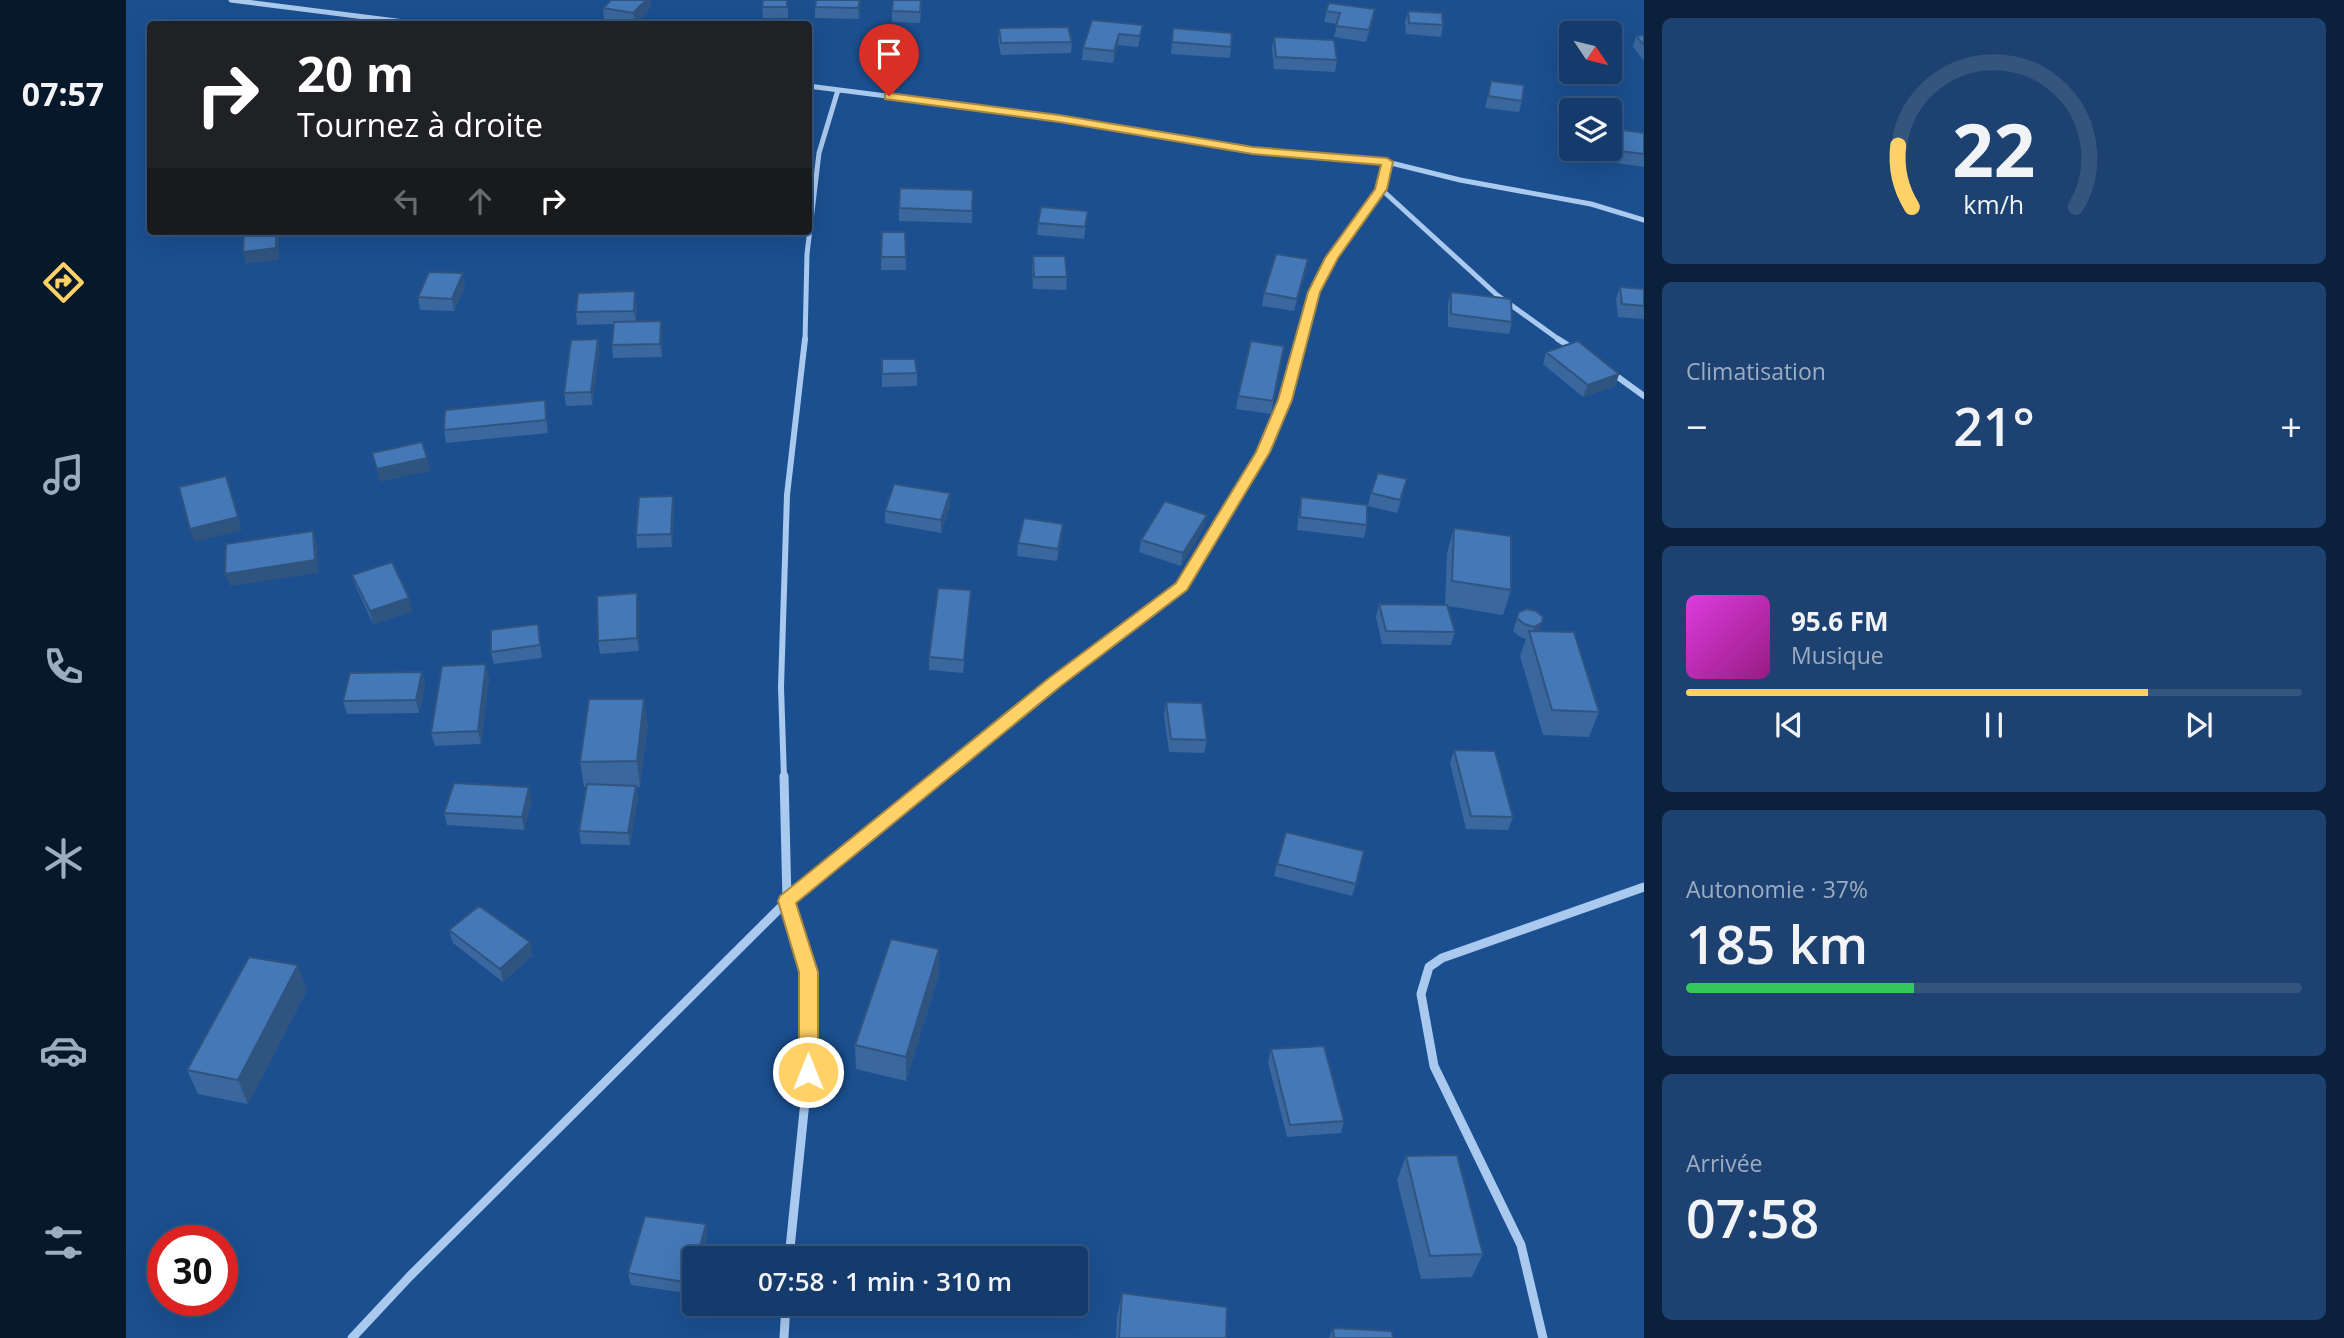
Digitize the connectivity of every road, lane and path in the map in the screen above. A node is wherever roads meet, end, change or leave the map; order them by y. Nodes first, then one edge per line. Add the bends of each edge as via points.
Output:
1 (231, 0) edge
2 (396, 21) edge
3 (812, 87) edge
4 (838, 90) junction
5 (1387, 162) junction
6 (1381, 189) junction
7 (812, 212) edge
8 (1644, 220) edge
9 (809, 235) edge
10 (1581, 353) edge
11 (1608, 370) edge
12 (1644, 396) edge
13 (1644, 887) edge
14 (787, 901) junction
15 (790, 1246) edge
16 (785, 1316) edge
17 (352, 1338) edge
18 (784, 1338) edge
19 (1542, 1338) edge

1 - 2 street
3 - 4 street
4 - 5 street via 1059,118 1253,151
4 - 7 street via 819,153
5 - 6 street
5 - 8 street via 1591,204
6 - 10 street via 1482,283 1538,328
6 - 14 street via 1314,292 1285,400 1263,452 1181,587 1055,682
9 - 14 street via 805,338 787,495 781,687
11 - 12 street
13 - 19 street via 1442,958 1429,967 1421,994 1434,1066 1521,1245
14 - 15 street via 808,972 808,1072
14 - 17 street
16 - 18 street

